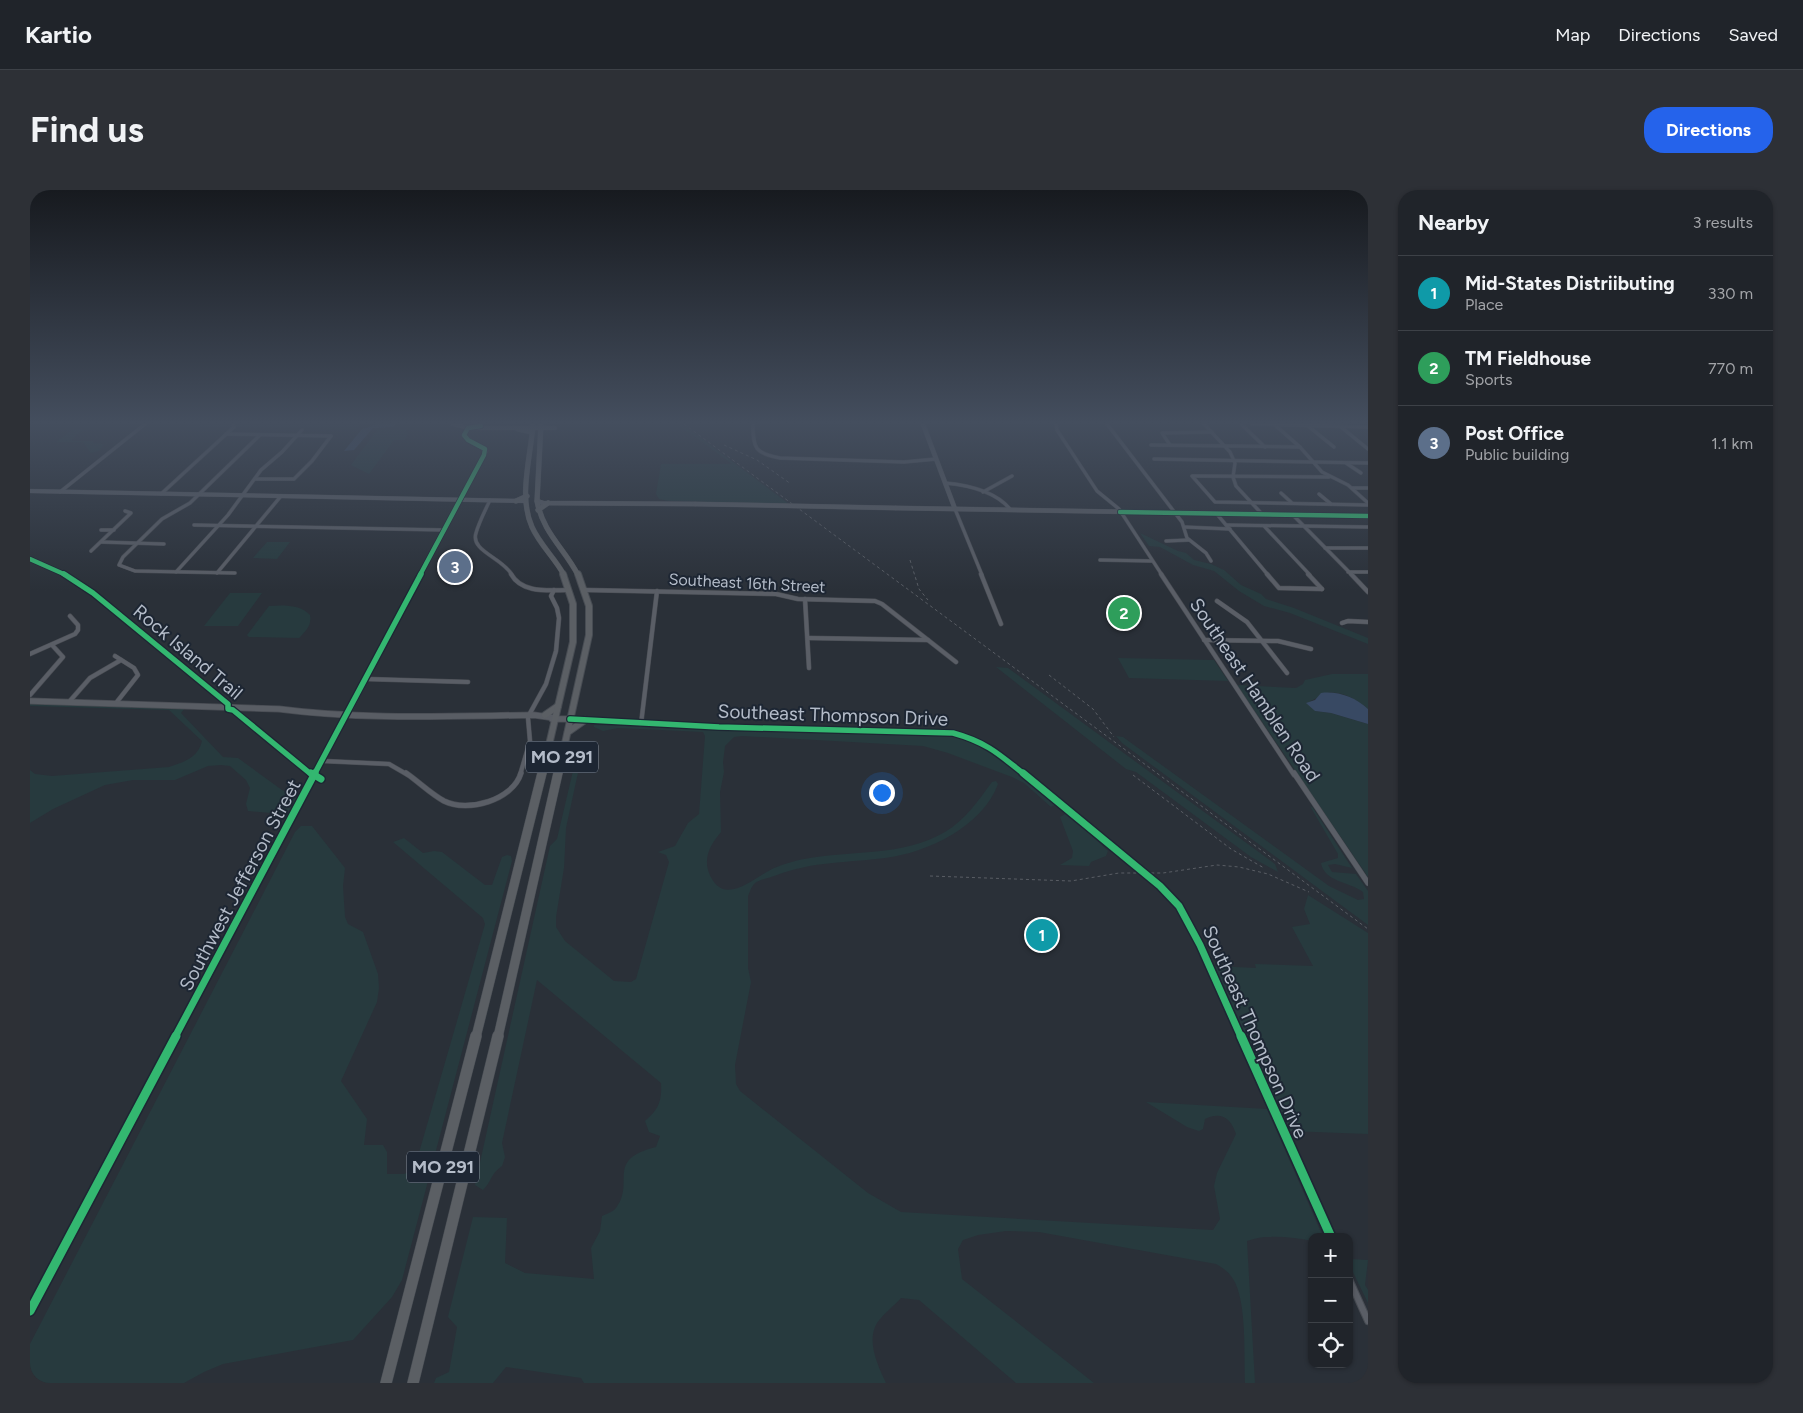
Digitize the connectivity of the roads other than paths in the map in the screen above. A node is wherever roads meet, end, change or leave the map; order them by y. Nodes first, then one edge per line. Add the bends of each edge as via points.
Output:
1 (255, 479) edge
2 (75, 480) edge
3 (177, 480) edge
4 (213, 480) edge
5 (471, 480) edge
6 (528, 480) edge
7 (538, 480) edge
8 (944, 480) edge
9 (1005, 480) edge
10 (1089, 480) edge
11 (1149, 480) edge
12 (1195, 480) edge
13 (1234, 480) edge
14 (1336, 480) edge
15 (945, 483) junction
16 (1351, 488) junction
17 (1368, 488) edge
18 (30, 491) edge
19 (60, 492) junction
20 (983, 492) junction
21 (1281, 493) dead end
22 (161, 494) junction
23 (1320, 494) dead end
24 (197, 495) junction
25 (242, 496) junction
26 (281, 496) junction
27 (527, 499) junction
28 (460, 500) junction
29 (490, 500) junction
30 (516, 501) joint
31 (537, 501) junction
32 (615, 502) junction
33 (548, 503) junction
34 (1252, 503) junction
35 (1292, 503) junction
36 (1331, 504) junction
37 (1368, 504) edge
38 (955, 509) junction
39 (538, 510) junction
40 (1010, 510) junction
41 (125, 512) dead end
42 (1120, 512) junction
43 (1174, 513) junction
44 (1216, 513) junction
45 (1262, 514) junction
46 (1292, 514) junction
47 (1368, 516) edge
48 (194, 525) dead end
49 (218, 525) junction
50 (1226, 525) junction
51 (256, 526) junction
52 (1264, 526) junction
53 (1304, 526) junction
54 (1184, 527) junction
55 (1368, 528) edge
56 (1230, 529) junction
57 (101, 530) dead end
58 (114, 530) junction
59 (444, 530) junction
60 (1189, 540) junction
61 (1166, 541) dead end
62 (101, 542) junction
63 (137, 543) junction
64 (164, 544) dead end
65 (1325, 548) junction
66 (1368, 548) edge
67 (91, 551) dead end
68 (1100, 560) dead end
69 (1152, 561) junction
70 (1210, 561) dead end
71 (176, 572) junction
72 (1348, 572) junction
73 (1368, 572) edge
74 (217, 573) junction
75 (235, 573) dead end
76 (554, 590) junction
77 (571, 590) junction
78 (585, 590) junction
79 (657, 591) junction
80 (1368, 592) edge
81 (805, 599) junction
82 (1217, 601) dead end
83 (70, 616) dead end
84 (1368, 622) edge
85 (1342, 623) dead end
86 (1001, 624) dead end
87 (77, 632) junction
88 (84, 632) dead end
89 (808, 638) junction
90 (928, 640) junction
91 (1204, 640) junction
92 (1263, 641) junction
93 (52, 644) junction
94 (1311, 649) dead end
95 (30, 654) edge
96 (115, 656) dead end
97 (121, 660) junction
98 (956, 662) dead end
99 (809, 668) dead end
100 (1287, 673) dead end
101 (366, 679) junction
102 (468, 682) dead end
103 (30, 695) edge
104 (30, 701) edge
105 (68, 702) junction
106 (116, 703) junction
107 (558, 706) junction
108 (572, 710) junction
109 (348, 715) junction
110 (529, 716) junction
111 (545, 717) junction
112 (555, 718) junction
113 (570, 719) junction
114 (585, 720) junction
115 (640, 724) junction
116 (553, 729) junction
117 (568, 732) junction
118 (323, 761) junction
119 (1368, 883) edge
120 (1329, 1233) edge
121 (1353, 1288) edge
122 (30, 1311) edge
123 (1368, 1321) edge
124 (386, 1383) edge
125 (413, 1383) edge

1 - 25 street
2 - 19 street
3 - 22 street
4 - 24 street
5 - 28 street, Southwest Jefferson Street
6 - 27 highway, MO 291
7 - 31 highway, MO 291
8 - 15 main road
9 - 20 street
10 - 42 street, Southeast Hamblen Road via 1096,491
11 - 43 street
12 - 34 street via 1215,502
13 - 34 street
14 - 16 street
15 - 20 street via 961,484
15 - 38 main road
16 - 17 street
16 - 37 street
18 - 19 street
19 - 22 street
20 - 40 street via 1004,502
21 - 35 street
22 - 24 street
23 - 36 street
24 - 25 street
24 - 63 street via 162,519
25 - 26 street
25 - 49 street
26 - 28 street
26 - 51 street
27 - 30 highway
27 - 31 main road
27 - 77 highway, MO 291 via 534,532 563,571
28 - 29 street
28 - 59 street, Southwest Jefferson Street
29 - 30 street
29 - 76 street via 475,532 477,546 507,566 519,584
31 - 32 main road
31 - 33 main road
31 - 39 highway, MO 291
32 - 33 main road
32 - 38 main road, bridge
33 - 39 highway
34 - 35 street
34 - 45 street
35 - 36 street
36 - 37 street
38 - 40 main road
38 - 86 street
39 - 78 highway, MO 291 via 544,528 571,563
40 - 42 main road
41 - 58 street via 131,513
42 - 43 main road
42 - 69 street, Southeast Hamblen Road
43 - 44 main road
43 - 54 street
44 - 45 main road
44 - 50 street
45 - 46 main road
46 - 47 main road
46 - 53 street
48 - 49 street
49 - 51 street
49 - 71 street
50 - 52 street
50 - 56 street
51 - 59 street
51 - 74 street
52 - 53 street
52 - 56 street via 1322,589 1279,588
53 - 55 street
53 - 65 street
54 - 56 street
54 - 60 street
57 - 58 street
58 - 62 street
59 - 101 street, Southwest Jefferson Street
60 - 61 street
60 - 70 street via 1206,553
62 - 63 street
62 - 67 street
63 - 64 street
63 - 71 street via 123,557 121,567 135,571
65 - 66 street
65 - 72 street
68 - 69 street
69 - 91 street, Southeast Hamblen Road
71 - 74 street
72 - 73 street
72 - 80 street
74 - 75 street
76 - 77 street
76 - 110 street via 550,596 557,606 559,618 556,647 544,690
77 - 107 highway, MO 291 via 574,633
78 - 79 street, Southeast 16th Street
78 - 108 highway, MO 291 via 590,629
79 - 81 street, Southeast 16th Street via 776,594
79 - 115 street
81 - 89 street
81 - 90 street, Southeast 16th Street via 878,602
82 - 92 street via 1242,617
83 - 87 street via 78,625
84 - 85 street
87 - 88 street
87 - 93 street
89 - 90 street
89 - 99 street
90 - 98 street
91 - 92 street
91 - 119 street, Southeast Hamblen Road
92 - 94 street
92 - 100 street
93 - 95 street
93 - 103 street via 64,657
96 - 97 street
97 - 105 street via 92,677
97 - 106 street via 134,668 138,675
101 - 102 street
101 - 109 street, Southwest Jefferson Street
104 - 105 main road
105 - 106 main road
106 - 109 main road via 278,708
107 - 111 highway
107 - 112 highway, MO 291
108 - 113 highway, MO 291
108 - 114 highway
109 - 110 main road
109 - 118 street, Southwest Jefferson Street
110 - 111 main road
110 - 118 street via 530,741 519,779 502,796 478,804 445,802 389,764
111 - 112 main road
111 - 116 highway
112 - 113 main road
112 - 116 highway, MO 291
113 - 114 street, Southeast Thompson Drive
113 - 117 highway, MO 291
114 - 115 street, Southeast Thompson Drive
114 - 117 highway
115 - 120 street, Southeast Thompson Drive via 953,733 975,738 996,750 1146,873 1179,906 1200,945
116 - 124 highway, MO 291
117 - 125 highway, MO 291 via 516,963
118 - 122 street, Southwest Jefferson Street
121 - 123 street

